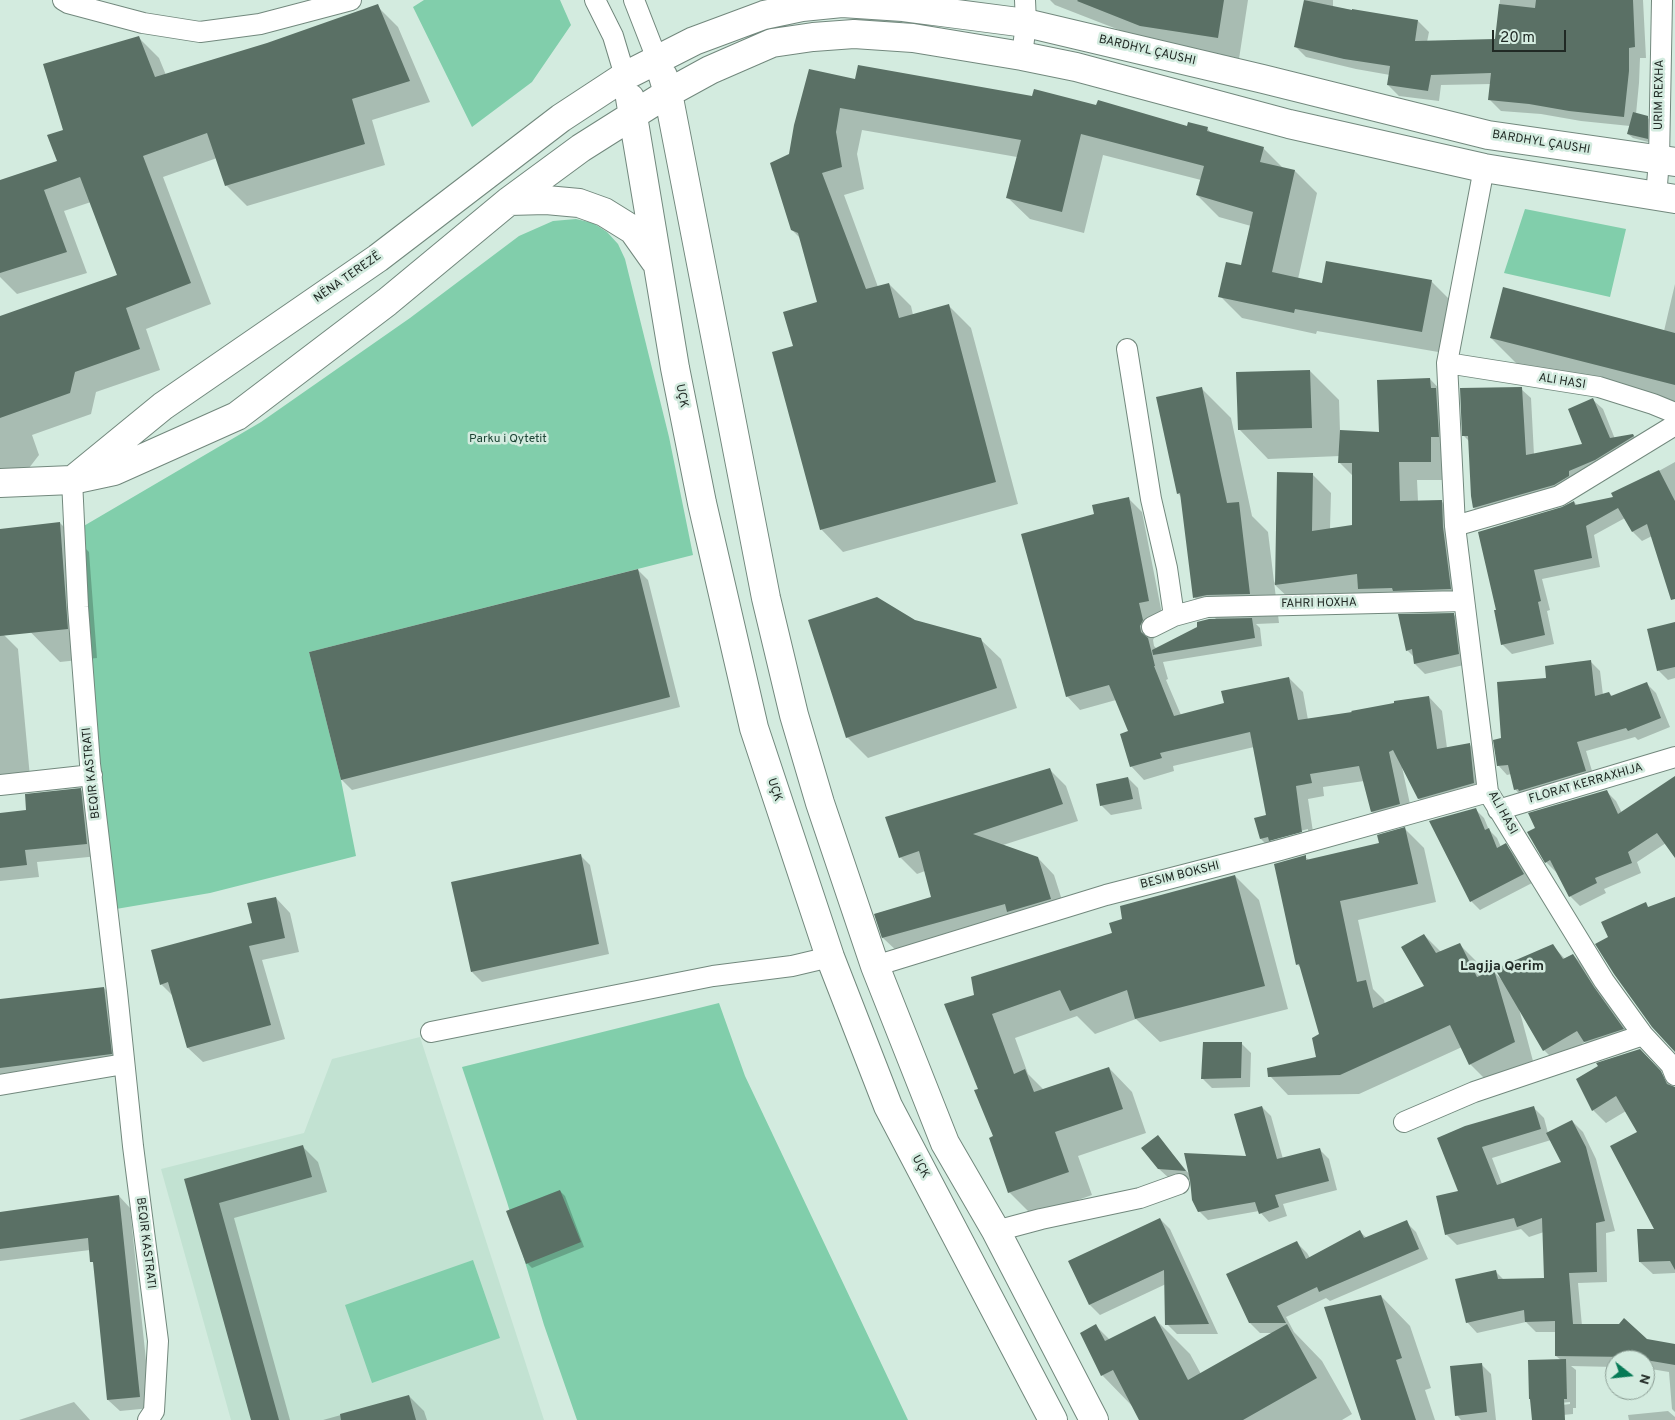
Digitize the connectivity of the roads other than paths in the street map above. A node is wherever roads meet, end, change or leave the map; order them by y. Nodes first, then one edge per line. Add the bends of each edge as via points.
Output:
1 (63, 0) edge
2 (351, 0) edge
3 (595, 0) edge
4 (634, 0) edge
5 (763, 0) edge
6 (1662, 0) edge
7 (802, 7) junction
8 (1025, 12) edge
9 (1022, 56) junction
10 (657, 59) junction
11 (625, 76) junction
12 (668, 93) junction
13 (634, 114) junction
14 (1667, 161) edge
15 (1484, 168) junction
16 (1666, 198) edge
17 (509, 201) junction
18 (659, 267) junction
19 (1127, 349) dead end
20 (1446, 363) junction
21 (1675, 413) edge
22 (1675, 425) edge
23 (72, 480) junction
24 (0, 483) edge
25 (1456, 526) junction
26 (1464, 601) junction
27 (1174, 616) junction
28 (1152, 627) dead end
29 (1675, 758) edge
30 (92, 774) junction
31 (0, 785) edge
32 (1488, 792) junction
33 (1498, 810) junction
34 (830, 957) junction
35 (875, 966) junction
36 (431, 1032) dead end
37 (1643, 1035) junction
38 (124, 1064) junction
39 (1675, 1074) edge
40 (0, 1085) edge
41 (1404, 1122) dead end
42 (1179, 1184) dead end
43 (996, 1232) junction
44 (148, 1420) edge
45 (1053, 1420) edge
46 (1094, 1420) edge

1 - 2 street via 143,23 200,32 260,24
3 - 11 street via 613,36
4 - 10 street
5 - 7 main road
6 - 14 street, URIM REXHA
7 - 8 main road, BARDHYL ÇAUSHI via 842,4
7 - 10 main road, BARDHYL ÇAUSHI via 764,15 694,41
8 - 9 street
8 - 14 main road, BARDHYL ÇAUSHI via 1263,79 1488,135
9 - 12 main road via 914,38 854,34 813,37 772,43 710,70
9 - 15 main road via 1076,67 1289,124
10 - 11 main road, BARDHYL ÇAUSHI
10 - 12 main road
11 - 13 main road, UÇK
11 - 23 main road, NËNA TEREZË via 561,118 378,258 163,406
12 - 13 main road
12 - 35 main road via 766,598 791,705
13 - 17 main road via 580,148
13 - 18 main road, UÇK
14 - 16 street, URIM REXHA
15 - 16 main road
15 - 20 street, ALI HASI
17 - 18 main road via 579,203 604,212 633,230
17 - 23 main road via 388,302 237,416 114,471
18 - 34 main road, UÇK via 702,503 754,728
19 - 27 street via 1151,500
20 - 21 street, ALI HASI via 1598,387
20 - 25 street, ALI HASI
22 - 25 street via 1559,496
23 - 24 main road
23 - 30 street, BEQIR KASTRATI via 78,608
25 - 26 street, ALI HASI
26 - 27 street, FAHRI HOXHA via 1207,606
26 - 32 street, ALI HASI
27 - 28 street, FAHRI HOXHA
29 - 33 street, FLORAT KERRAXHIJA
30 - 31 street
30 - 38 street, BEQIR KASTRATI
32 - 33 street, ALI HASI
32 - 35 street, BESIM BOKSHI via 1106,895
33 - 37 street, ALI HASI via 1604,981
34 - 36 street via 792,966 713,976
34 - 45 main road, UÇK via 888,1106
35 - 43 main road via 945,1143
37 - 39 street, ALI HASI via 1671,1065
37 - 41 street via 1474,1092
38 - 40 street
38 - 44 street, BEQIR KASTRATI via 158,1341 154,1411
42 - 43 street via 1140,1198
43 - 46 main road

